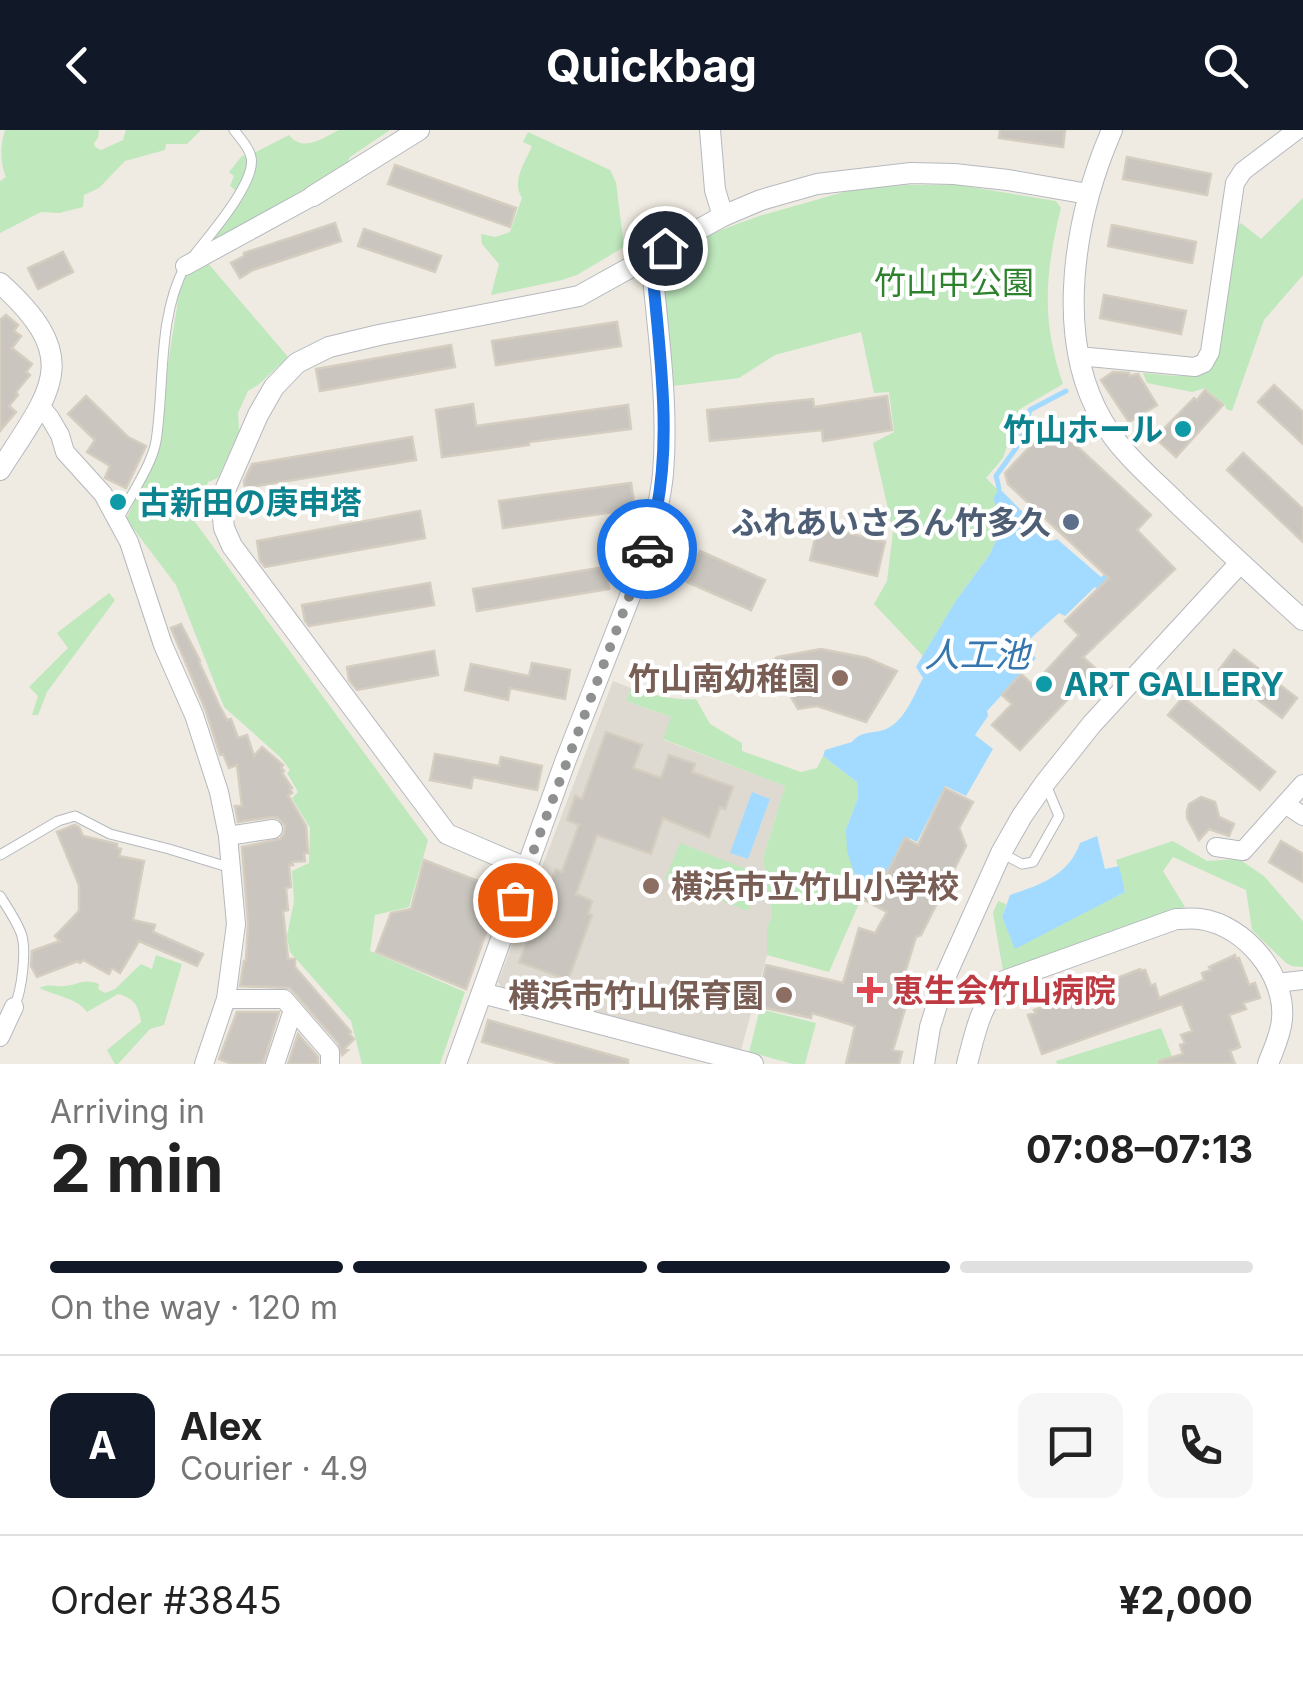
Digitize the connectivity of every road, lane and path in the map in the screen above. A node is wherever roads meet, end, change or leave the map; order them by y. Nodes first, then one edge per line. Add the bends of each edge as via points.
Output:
1 (234, 130) edge
2 (419, 130) edge
3 (710, 130) edge
4 (1112, 130) edge
5 (1296, 130) edge
6 (1088, 194) junction
7 (313, 196) joint
8 (723, 216) junction
9 (651, 256) junction
10 (186, 266) junction
11 (0, 283) edge
12 (1078, 356) junction
13 (40, 407) junction
14 (0, 470) edge
15 (118, 521) junction
16 (1240, 563) junction
17 (1303, 620) edge
18 (1045, 782) junction
19 (1303, 784) edge
20 (1286, 804) junction
21 (1303, 816) edge
22 (272, 830) dead end
23 (228, 836) junction
24 (1216, 848) dead end
25 (1001, 852) junction
26 (0, 855) edge
27 (231, 868) junction
28 (526, 868) junction
29 (0, 896) edge
30 (1303, 980) edge
31 (1276, 983) junction
32 (482, 994) junction
33 (226, 999) junction
34 (14, 1007) joint
35 (293, 1010) junction
36 (0, 1036) edge
37 (204, 1064) edge
38 (276, 1064) edge
39 (330, 1064) edge
40 (456, 1064) edge
41 (753, 1064) edge
42 (924, 1064) edge
43 (967, 1064) edge
44 (1268, 1064) edge

1 - 10 lane via 252,159 252,172
2 - 7 street
3 - 8 street
4 - 6 street
5 - 12 street via 1235,183 1204,363 1196,368
6 - 8 street via 912,173 817,184
6 - 12 street via 1076,277
7 - 10 street
8 - 9 street
9 - 28 street via 665,439 654,526
9 - 28 street via 579,296 379,335 297,363 258,415 226,488 224,528 232,546 446,834
10 - 15 lane via 165,336 155,444
11 - 13 street via 30,312 48,343 52,378
12 - 16 street via 1090,397 1118,444
13 - 14 street
13 - 15 street
15 - 23 street via 194,715
16 - 17 street
16 - 18 street
18 - 25 street
18 - 25 lane via 1059,816 1033,862 1022,864
19 - 20 street
20 - 21 street
20 - 24 street via 1243,851
22 - 23 street
23 - 27 street
25 - 42 street via 947,973
26 - 27 lane via 75,816 110,834
27 - 33 street via 236,924
28 - 32 street
29 - 34 lane via 22,936
30 - 31 street
31 - 43 street via 1238,934 1200,919 1176,918 1004,981 980,1014
31 - 44 street via 1282,1022
32 - 40 street
32 - 41 street
33 - 35 street via 284,999
33 - 37 street
34 - 36 street
35 - 38 street
35 - 39 street via 330,1052

